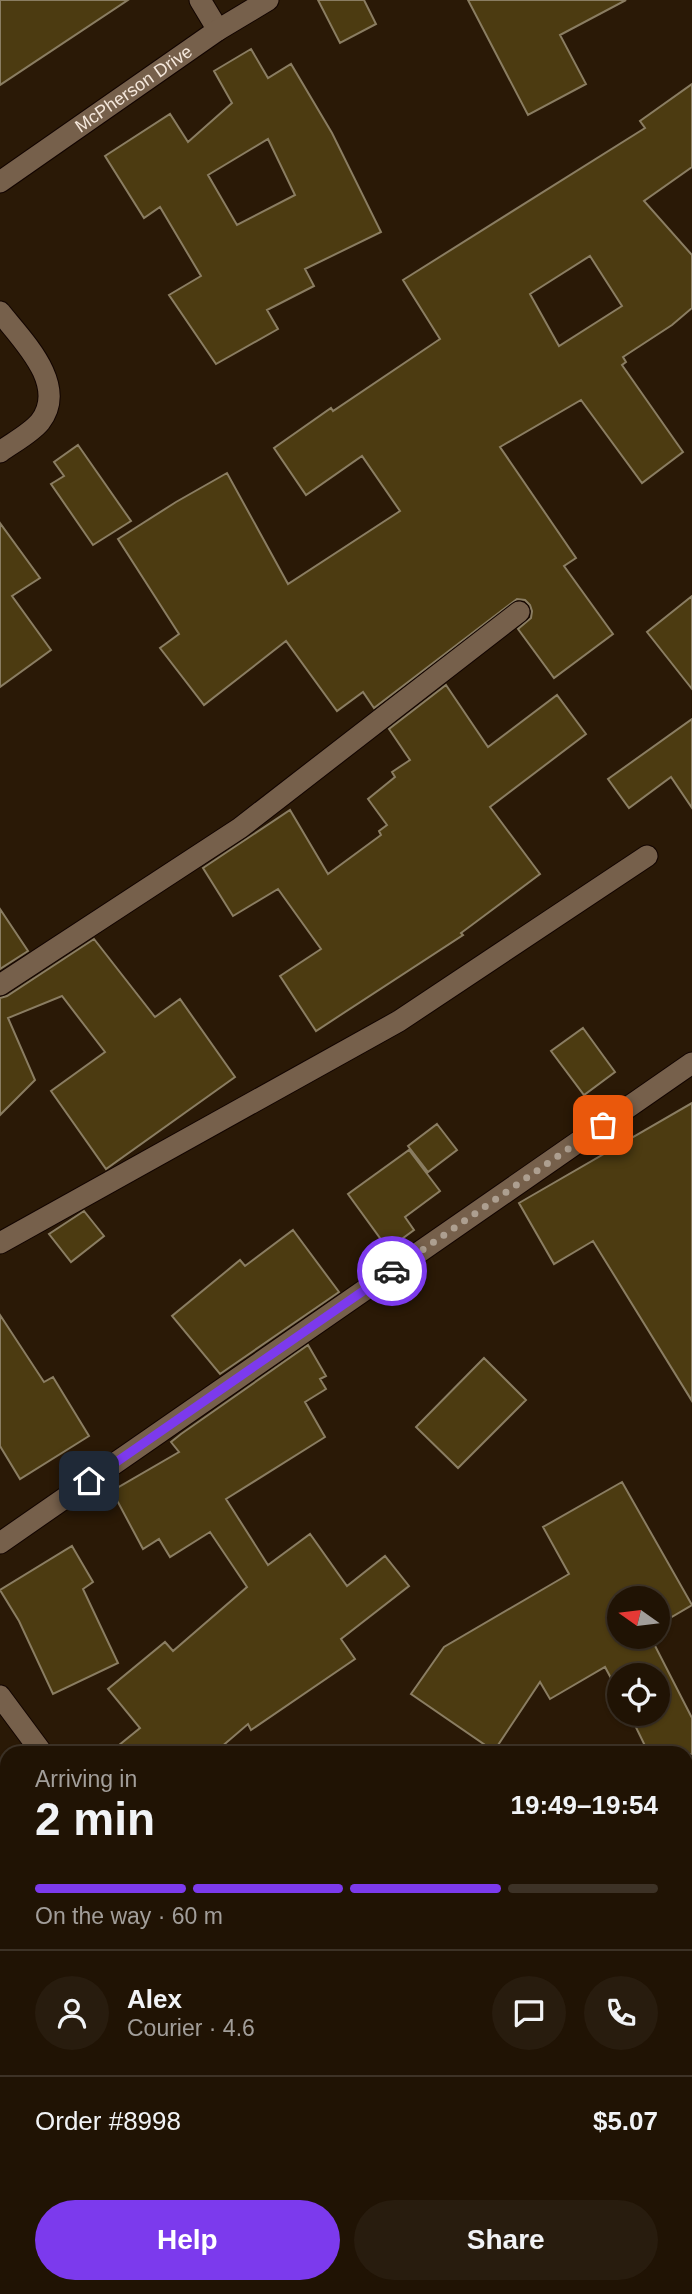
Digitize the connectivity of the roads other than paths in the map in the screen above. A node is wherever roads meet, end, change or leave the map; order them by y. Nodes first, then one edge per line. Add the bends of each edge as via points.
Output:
1 (200, 0) edge
2 (268, 0) edge
3 (218, 30) junction
4 (0, 182) edge
5 (0, 312) edge
6 (0, 452) edge
7 (519, 612) dead end
8 (647, 856) dead end
9 (0, 985) edge
10 (692, 1063) edge
11 (0, 1243) edge
12 (0, 1543) edge
13 (1, 1701) edge
14 (37, 1746) edge

1 - 3 street
2 - 3 street, McPherson Drive
3 - 4 street, McPherson Drive
5 - 6 street via 45,374 49,394 47,412 38,424
7 - 9 street via 240,828
8 - 11 street via 400,1021
10 - 12 street
13 - 14 street

